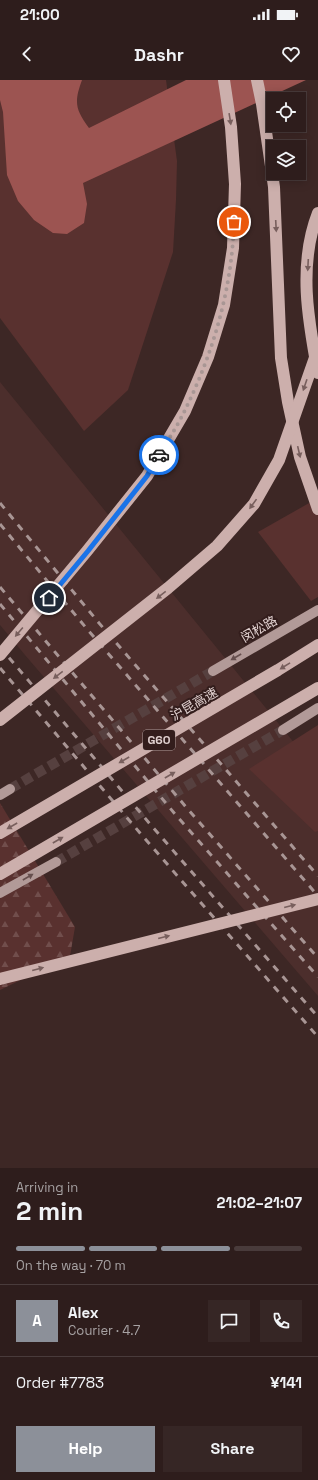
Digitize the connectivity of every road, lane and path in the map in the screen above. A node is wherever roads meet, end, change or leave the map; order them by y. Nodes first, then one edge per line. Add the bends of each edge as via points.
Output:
1 (224, 80) edge
2 (258, 80) edge
3 (318, 213) edge
4 (318, 349) edge
5 (318, 373) edge
6 (318, 509) edge
7 (318, 610) edge
8 (318, 646) edge
9 (0, 655) edge
10 (213, 671) tunnel mouth
11 (318, 688) edge
12 (318, 708) edge
13 (0, 720) edge
14 (283, 730) tunnel mouth
15 (10, 789) tunnel mouth
16 (0, 795) edge
17 (0, 833) edge
18 (56, 862) tunnel mouth
19 (0, 874) edge
20 (0, 893) edge
21 (318, 899) edge
22 (0, 979) edge

1 -> 9 highway, bridge via 231,127 235,184 233,248 224,305 208,357 185,410 147,476 88,551
2 -> 6 highway, bridge via 274,187 282,365 300,457
3 -> 5 highway, bridge via 308,256 306,292
4 -> 13 highway, bridge via 279,460 254,504 217,546 168,588
7 -> 10 main road, 闵松路
8 -> 17 highway, 沪昆高速 / G60, bridge
19 -> 11 highway, G60, bridge
12 - 14 main road
15 - 16 main road
20 -> 18 main road
22 -> 21 highway, bridge

